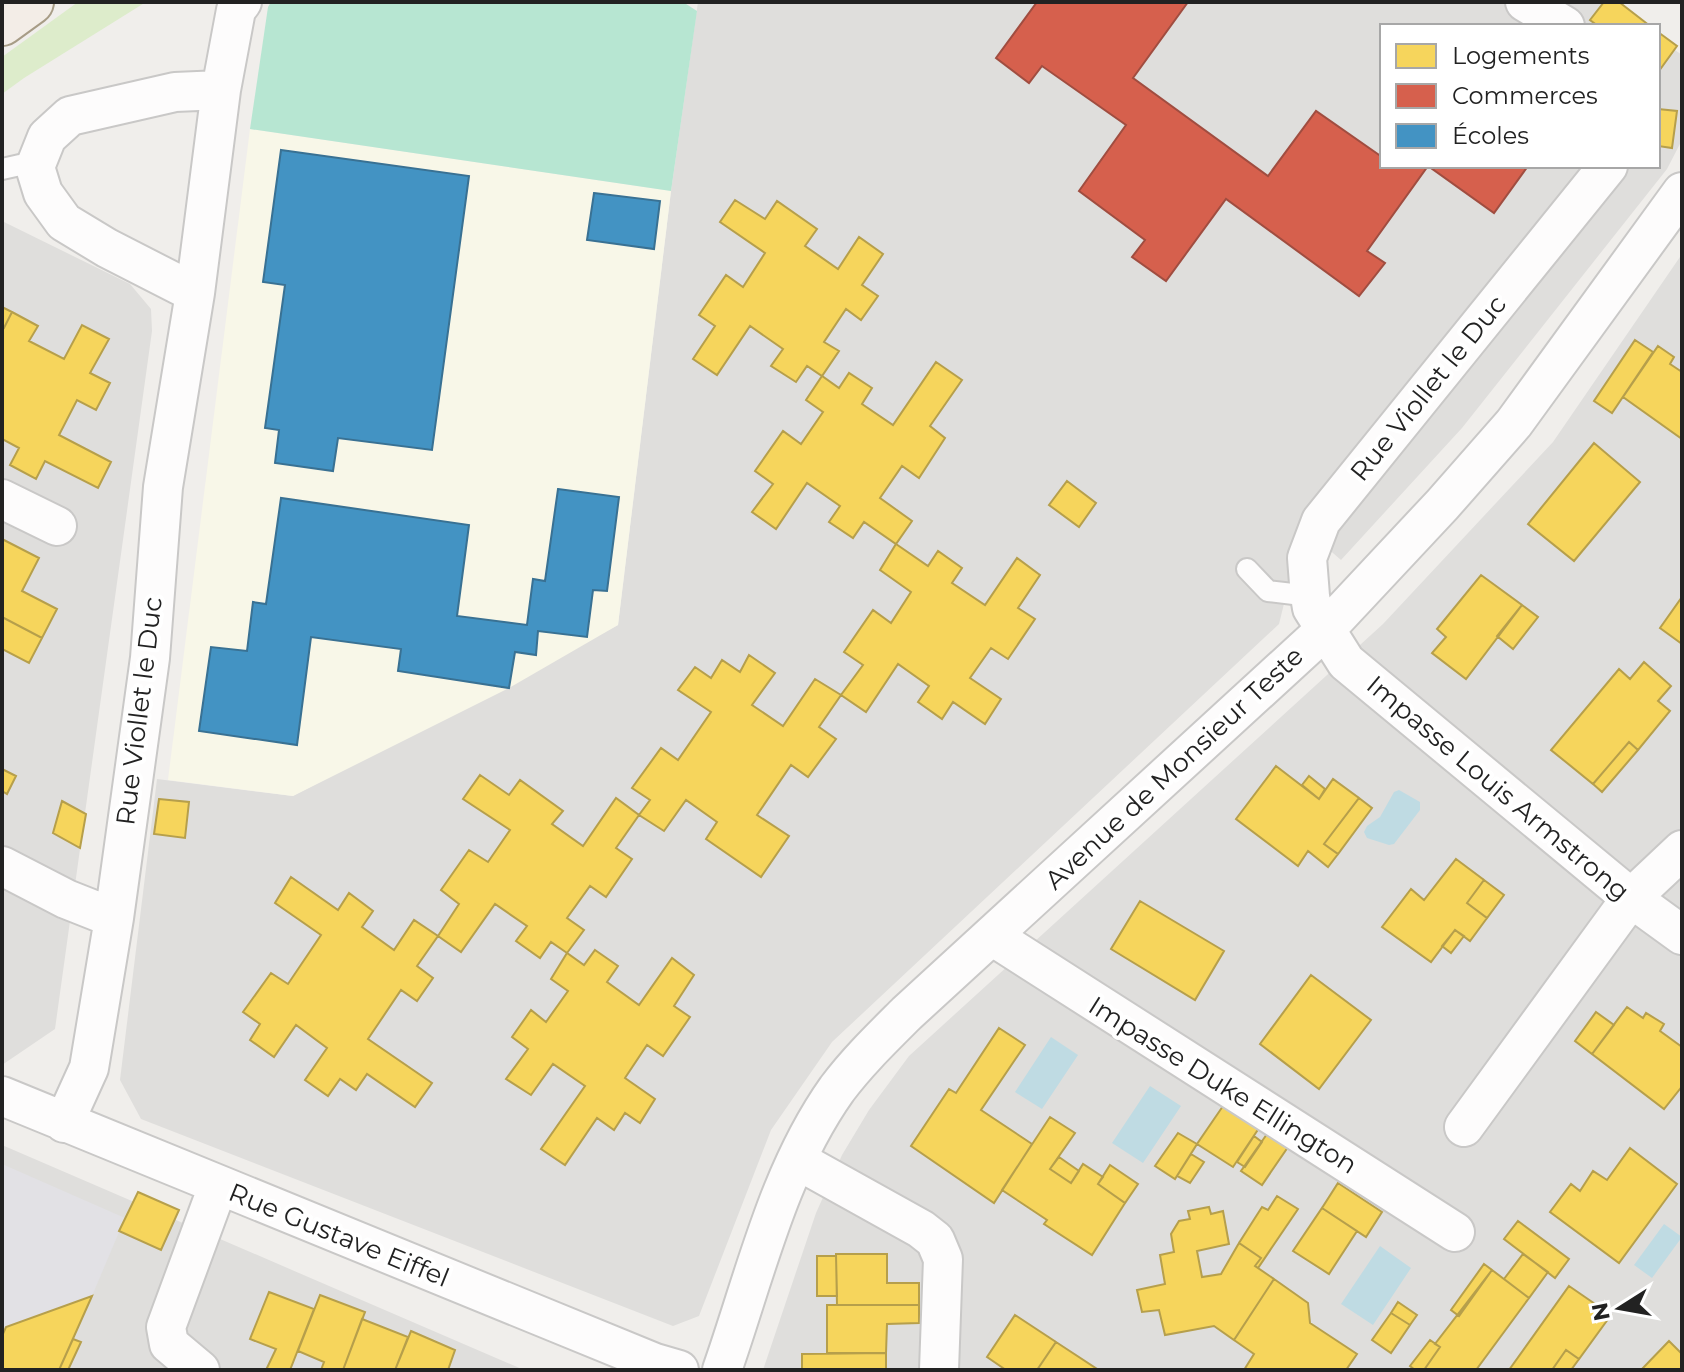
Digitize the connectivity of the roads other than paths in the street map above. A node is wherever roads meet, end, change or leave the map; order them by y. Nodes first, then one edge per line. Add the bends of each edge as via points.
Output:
1 (31, 2) edge
2 (242, 2) edge
3 (1525, 2) edge
4 (2, 23) edge
5 (1562, 24) edge
6 (221, 90) junction
7 (18, 168) edge
8 (1606, 168) edge
9 (1682, 192) edge
10 (195, 293) junction
11 (2, 499) edge
12 (57, 526) dead end
13 (1247, 569) dead end
14 (1317, 613) junction
15 (1682, 850) edge
16 (2, 866) edge
17 (1631, 898) junction
18 (114, 918) junction
19 (1682, 935) edge
20 (992, 936) junction
21 (2, 1096) edge
22 (64, 1123) junction
23 (1464, 1127) dead end
24 (797, 1160) junction
25 (218, 1186) junction
26 (1455, 1232) dead end
27 (200, 1370) edge
28 (679, 1370) edge
29 (722, 1370) edge
30 (939, 1370) edge

1 - 4 main road
2 - 6 street, Rue Viollet le Duc
3 - 5 street
6 - 7 street via 175,92 70,116
6 - 10 street, Rue Viollet le Duc
7 - 10 street via 64,222
8 - 14 street, Rue Viollet le Duc via 1321,521 1307,558
9 - 14 street, Avenue de Monsieur Teste via 1514,423
10 - 18 street, Rue Viollet le Duc via 163,487 150,658
11 - 12 street
13 - 14 lane via 1268,591
14 - 17 street, Impasse Louis Armstrong via 1346,662
14 - 20 street, Avenue de Monsieur Teste via 1180,760
15 - 17 street
16 - 18 street
17 - 19 street, Impasse Louis Armstrong
17 - 23 street
18 - 22 street, Rue Viollet le Duc via 89,1068
20 - 24 street, Avenue de Monsieur Teste via 858,1064
20 - 26 street, Impasse Duke Ellington
21 - 22 street, Rue Gustave Eiffel
22 - 25 street, Rue Gustave Eiffel
24 - 29 street, Avenue de Monsieur Teste
24 - 30 street via 935,1240 943,1259
25 - 27 street via 166,1327 169,1344
25 - 28 street, Rue Gustave Eiffel

